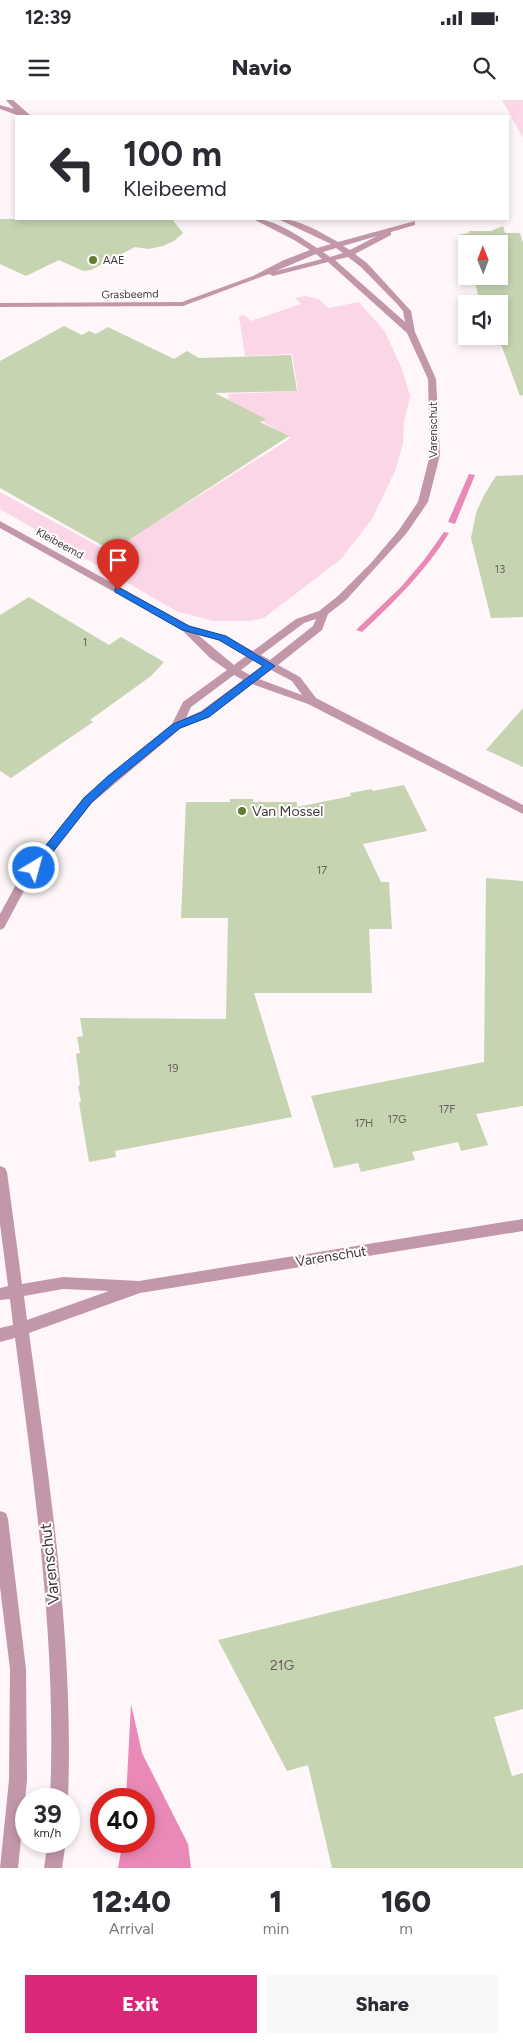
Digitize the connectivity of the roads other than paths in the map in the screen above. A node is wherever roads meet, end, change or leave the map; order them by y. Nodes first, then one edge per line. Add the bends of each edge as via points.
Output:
1 (10, 100) edge
2 (0, 107) edge
3 (22, 115) edge
4 (24, 115) edge
5 (259, 220) edge
6 (285, 220) edge
7 (412, 223) dead end
8 (398, 227) junction
9 (336, 244) junction
10 (316, 250) junction
11 (349, 254) junction
12 (330, 260) junction
13 (256, 278) junction
14 (0, 305) edge
15 (410, 332) junction
16 (0, 524) edge
17 (323, 612) junction
18 (186, 628) junction
19 (252, 656) junction
20 (270, 666) junction
21 (234, 670) junction
22 (251, 680) junction
23 (312, 701) junction
24 (176, 726) junction
25 (523, 810) edge
26 (0, 925) edge
27 (0, 1172) edge
28 (523, 1225) edge
29 (140, 1286) junction
30 (16, 1291) junction
31 (0, 1294) edge
32 (22, 1330) junction
33 (0, 1335) edge
34 (0, 1519) edge
35 (60, 1788) edge
36 (56, 1853) edge
37 (9, 1868) edge
38 (54, 1868) edge

1 - 4 street
2 - 3 street
5 - 10 street, Varenschut
6 - 9 street, Varenschut
7 - 8 street
8 - 9 street
8 - 11 street
9 - 10 street, Grasbeemd
9 - 11 street, Varenschut
10 - 12 street, Varenschut
10 - 13 street, Grasbeemd
11 - 12 street, Grasbeemd
11 - 15 street, Varenschut via 401,303 407,311
12 - 13 street, Grasbeemd
12 - 15 street, Varenschut
13 - 14 street, Grasbeemd via 183,304
15 - 17 street, Varenschut via 432,379 435,455 423,502 380,558 342,598
16 - 18 street, Kleibeemd
17 - 19 street, Varenschut via 300,621
17 - 20 street, Varenschut via 318,628
18 - 19 street, Kleibeemd via 222,638
18 - 21 street, Kleibeemd via 205,650
19 - 20 street, Kleibeemd
19 - 21 street, Varenschut
20 - 22 street, Varenschut
20 - 23 street via 296,679
21 - 22 street, Kleibeemd
21 - 24 street, Varenschut via 187,704
22 - 23 street via 278,692
22 - 24 street, Varenschut via 205,714
23 - 25 street
24 - 26 street, Varenschut via 88,800 23,882
27 - 30 street, Varenschut
28 - 29 street, Varenschut
29 - 30 street, Varenschut via 63,1283
29 - 32 street, Varenschut
30 - 31 street
30 - 32 street, Varenschut
32 - 33 street
32 - 35 street, Varenschut via 57,1634 62,1752
34 - 37 street via 18,1669 18,1780
36 - 38 street

